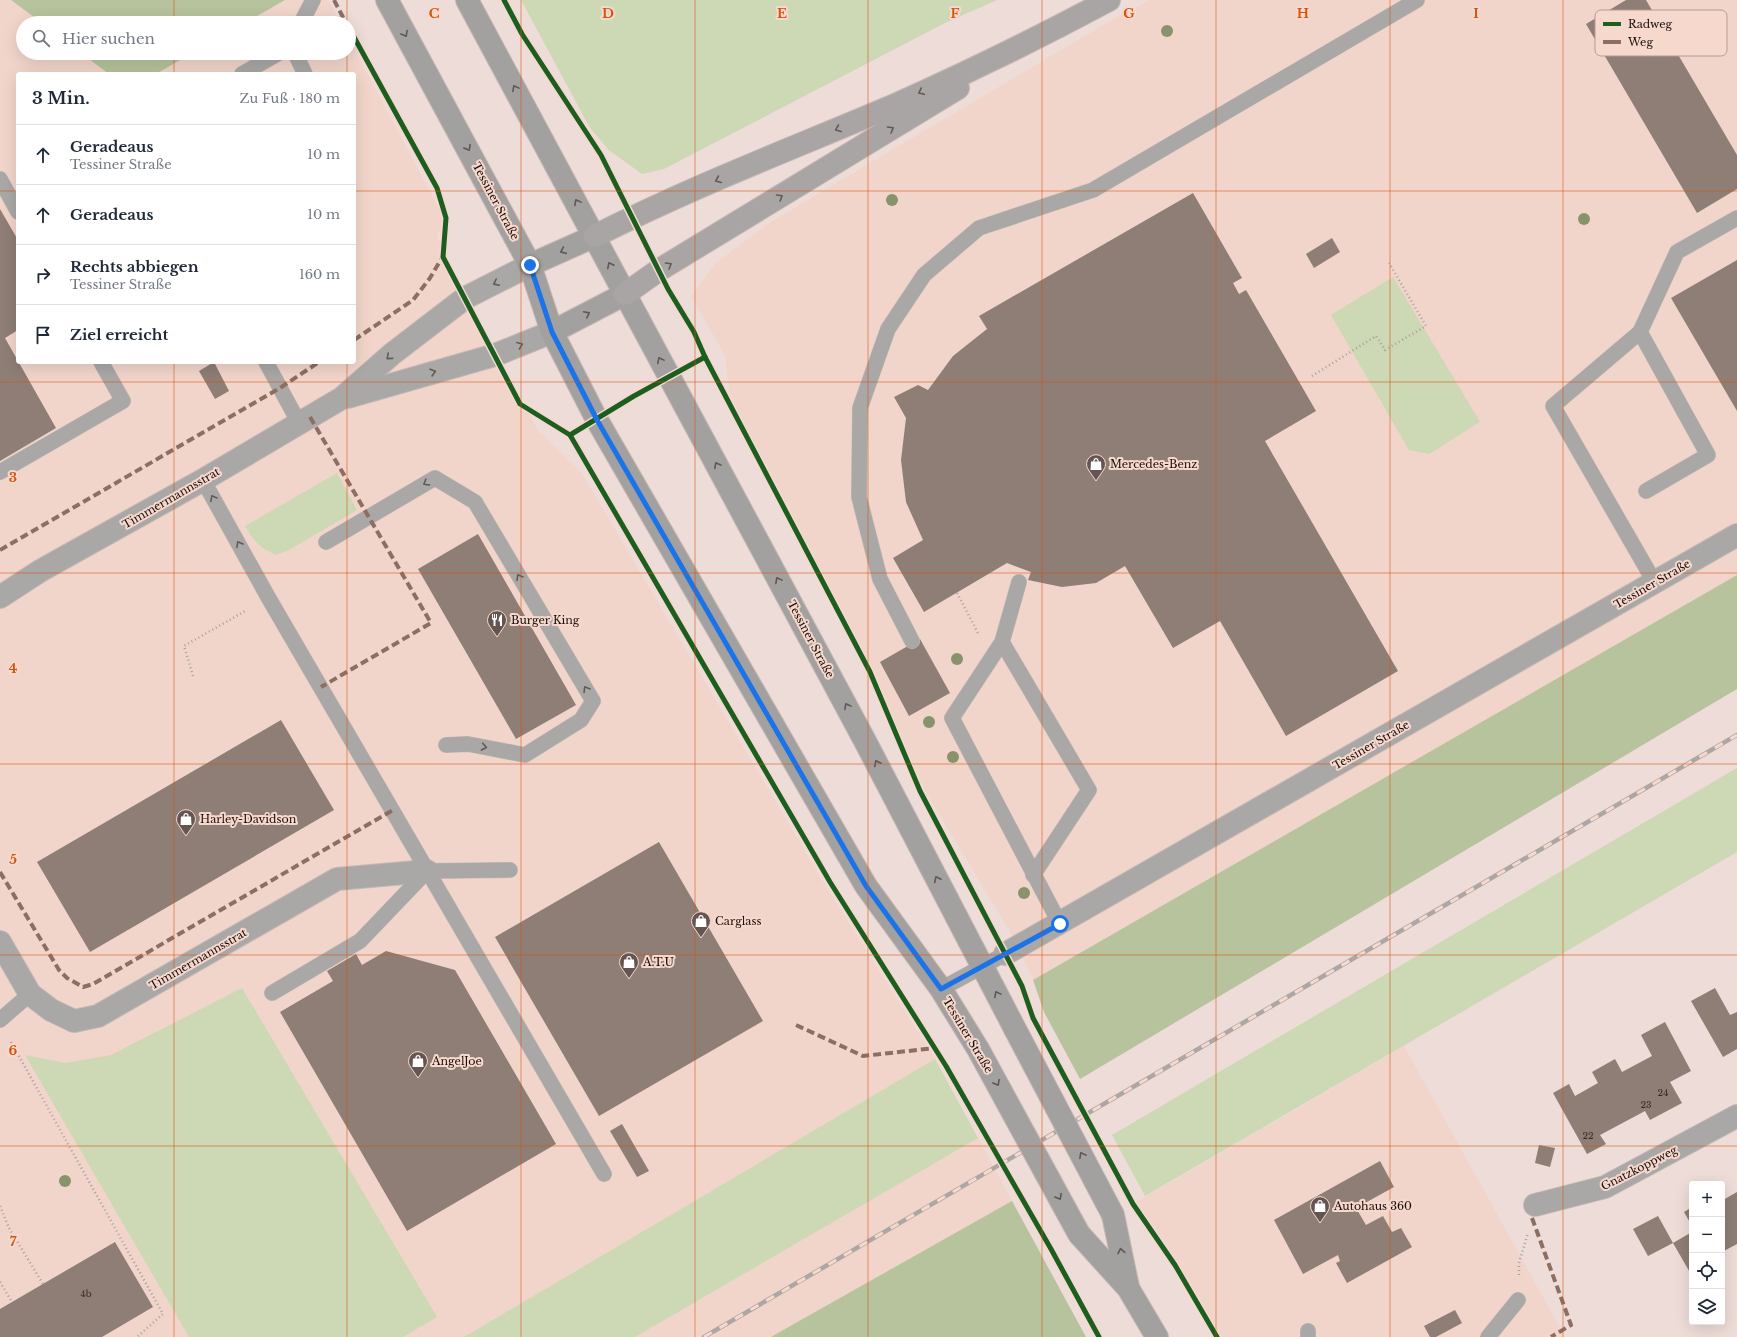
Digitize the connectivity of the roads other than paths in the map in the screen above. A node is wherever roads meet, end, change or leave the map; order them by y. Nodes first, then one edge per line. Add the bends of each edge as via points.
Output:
1 (312, 0) edge
2 (386, 0) edge
3 (467, 0) edge
4 (1109, 0) edge
5 (1417, 0) edge
6 (304, 16) edge
7 (1058, 27) junction
8 (267, 60) edge
9 (298, 60) edge
10 (246, 72) edge
11 (304, 72) edge
12 (0, 179) edge
13 (16, 208) edge
14 (1737, 218) edge
15 (595, 236) junction
16 (530, 265) junction
17 (625, 294) junction
18 (552, 332) junction
19 (1640, 332) junction
20 (102, 364) edge
21 (267, 364) edge
22 (342, 398) junction
23 (299, 423) junction
24 (0, 472) edge
25 (203, 480) junction
26 (1646, 491) dead end
27 (1737, 535) edge
28 (326, 542) dead end
29 (1019, 582) dead end
30 (1655, 583) junction
31 (0, 597) edge
32 (912, 641) dead end
33 (1002, 642) junction
34 (446, 745) dead end
35 (510, 870) dead end
36 (427, 871) junction
37 (1033, 875) junction
38 (1060, 924) junction
39 (0, 942) edge
40 (1005, 954) joint
41 (982, 966) junction
42 (941, 989) junction
43 (272, 993) dead end
44 (30, 994) junction
45 (0, 1020) edge
46 (1737, 1116) edge
47 (604, 1174) dead end
48 (1535, 1205) dead end
49 (1128, 1288) junction
50 (1518, 1300) dead end
51 (1157, 1337) edge
52 (1488, 1337) edge

1 - 6 lane
2 -> 16 main road, Tessiner Straße
15 -> 3 main road, Tessiner Straße
4 - 7 highway
5 - 32 lane via 1093,190 980,228 924,275 888,329 860,408 860,497 880,579
7 -> 15 highway via 899,103 656,207
17 -> 7 highway via 659,270
8 - 10 lane
9 - 11 lane
12 - 13 lane
14 - 19 lane via 1677,252
15 -> 16 main road
17 -> 15 main road, Tessiner Straße
16 - 18 main road, Tessiner Straße
16 -> 22 street, Timmermannsstrat via 465,298 392,354
18 -> 17 main road, Timmermannsstrat
41 -> 17 main road, Tessiner Straße via 866,741
22 -> 18 street, Timmermannsstrat via 495,355
18 - 42 main road, Tessiner Straße via 597,420 866,886
19 - 26 lane via 1708,455
19 - 30 lane via 1554,406
20 - 24 lane via 123,401
21 - 23 lane
22 - 23 street, Timmermannsstrat
23 - 25 street, Timmermannsstrat
25 - 31 street, Timmermannsstrat via 40,571
36 -> 25 lane
27 - 30 street, Tessiner Straße
34 -> 28 lane via 468,744 525,755 581,720 593,701 475,502 435,478
29 - 33 lane
30 - 38 street, Tessiner Straße
33 - 37 lane via 952,718
33 - 37 lane via 1089,790
35 - 36 lane
36 - 43 lane via 360,941
36 - 44 street, Timmermannsstrat via 337,879 98,1016 74,1021 52,1010
36 - 47 lane
37 - 38 lane
38 - 40 street, Tessiner Straße
39 - 44 street, Timmermannsstrat
40 - 41 lane
41 - 42 lane
49 -> 41 main road, Tessiner Straße, bridge via 1114,1215
42 -> 49 main road, Tessiner Straße, bridge via 978,1049 1079,1234
44 - 45 lane
46 - 48 street, Gnatzkoppweg via 1605,1187
49 - 51 main road, Tessiner Straße
50 - 52 lane

